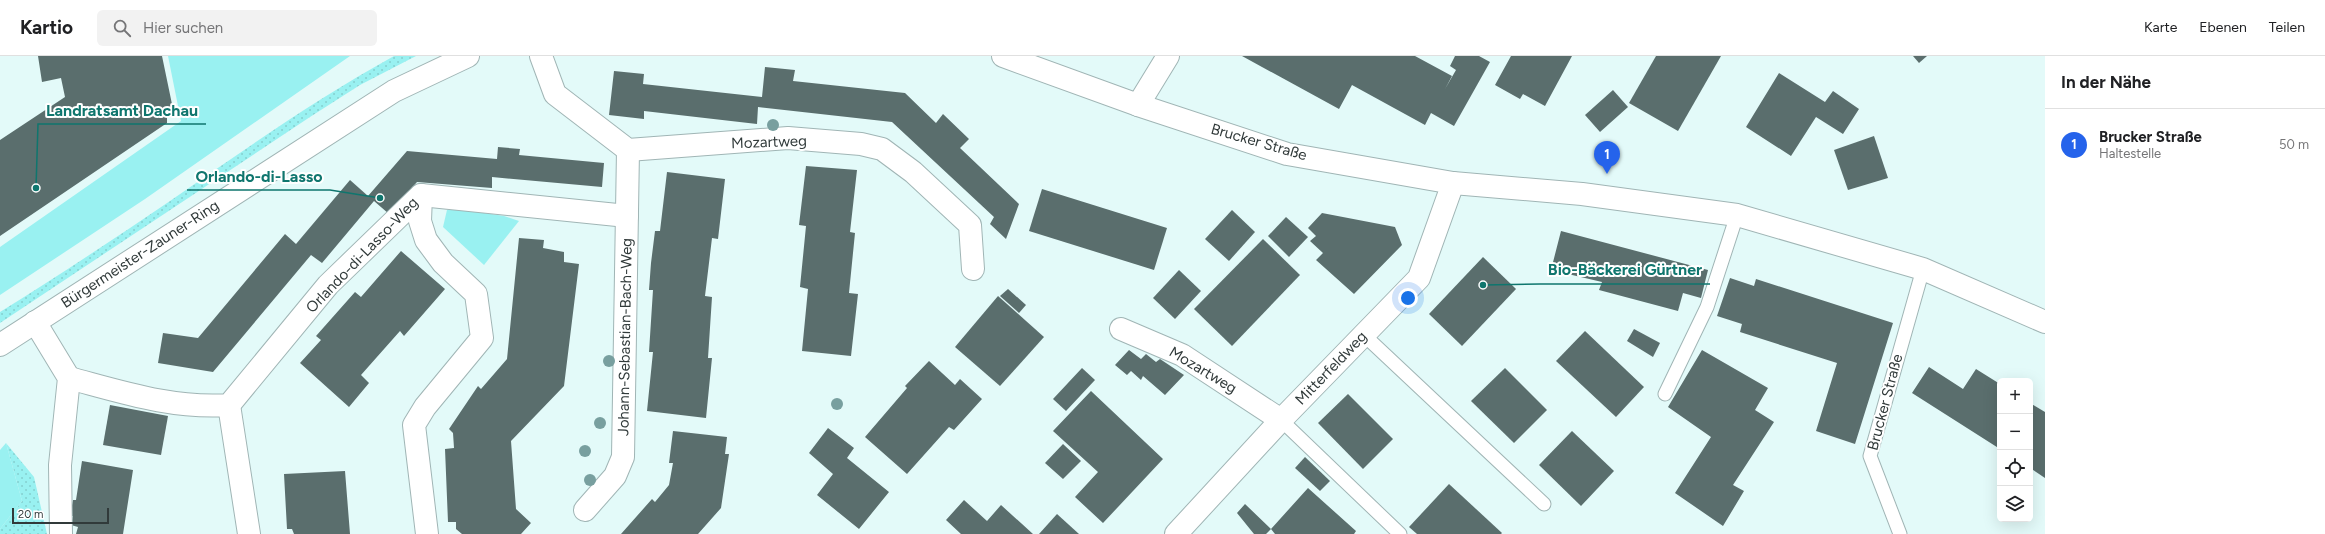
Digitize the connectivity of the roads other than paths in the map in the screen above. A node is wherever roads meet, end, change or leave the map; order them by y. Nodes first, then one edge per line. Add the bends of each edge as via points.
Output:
1 (468, 56) edge
2 (541, 56) edge
3 (1002, 56) edge
4 (1168, 56) edge
5 (1138, 105) junction
6 (628, 150) junction
7 (1453, 182) junction
8 (421, 195) junction
9 (1737, 215) junction
10 (627, 216) junction
11 (972, 269) dead end
12 (1923, 269) junction
13 (34, 322) junction
14 (2045, 322) edge
15 (1121, 329) dead end
16 (1364, 335) junction
17 (0, 345) edge
18 (69, 378) junction
19 (1665, 394) dead end
20 (229, 405) junction
21 (1280, 420) junction
22 (1544, 504) dead end
23 (585, 510) dead end
24 (61, 534) edge
25 (249, 534) edge
26 (427, 534) edge
27 (1176, 534) edge
28 (1400, 534) edge
29 (1900, 534) edge

1 - 13 street, Bürgermeister-Zauner-Ring via 394,91
2 - 6 street via 555,94
3 - 5 street, Brucker Straße
4 - 5 street
5 - 7 street, Brucker Straße via 1287,154
6 - 10 street, Johann-Sebastian-Bach-Weg
6 - 11 street, Mozartweg via 788,138 861,144 882,149 913,172 970,225
7 - 9 street, Brucker Straße via 1582,194
7 - 16 street, Mitterfeldweg via 1419,278
8 - 10 street, Orlando-di-Lasso-Weg
8 - 20 street, Orlando-di-Lasso-Weg via 328,285
8 - 26 street via 420,221 426,240 443,263 476,294 482,338 425,407 414,425
9 - 12 street, Brucker Straße
9 - 19 lane via 1707,306
10 - 23 street, Johann-Sebastian-Bach-Weg via 623,456 615,476
12 - 14 street, Brucker Straße
12 - 29 lane, Brucker Straße via 1870,456
13 - 17 street, Bürgermeister-Zauner-Ring
13 - 18 street
15 - 21 street, Mozartweg via 1182,355
16 - 21 street, Mitterfeldweg
16 - 22 lane
18 - 20 street via 155,401 203,407
18 - 24 street via 60,465
20 - 25 street
21 - 27 street, Mitterfeldweg
21 - 28 lane

